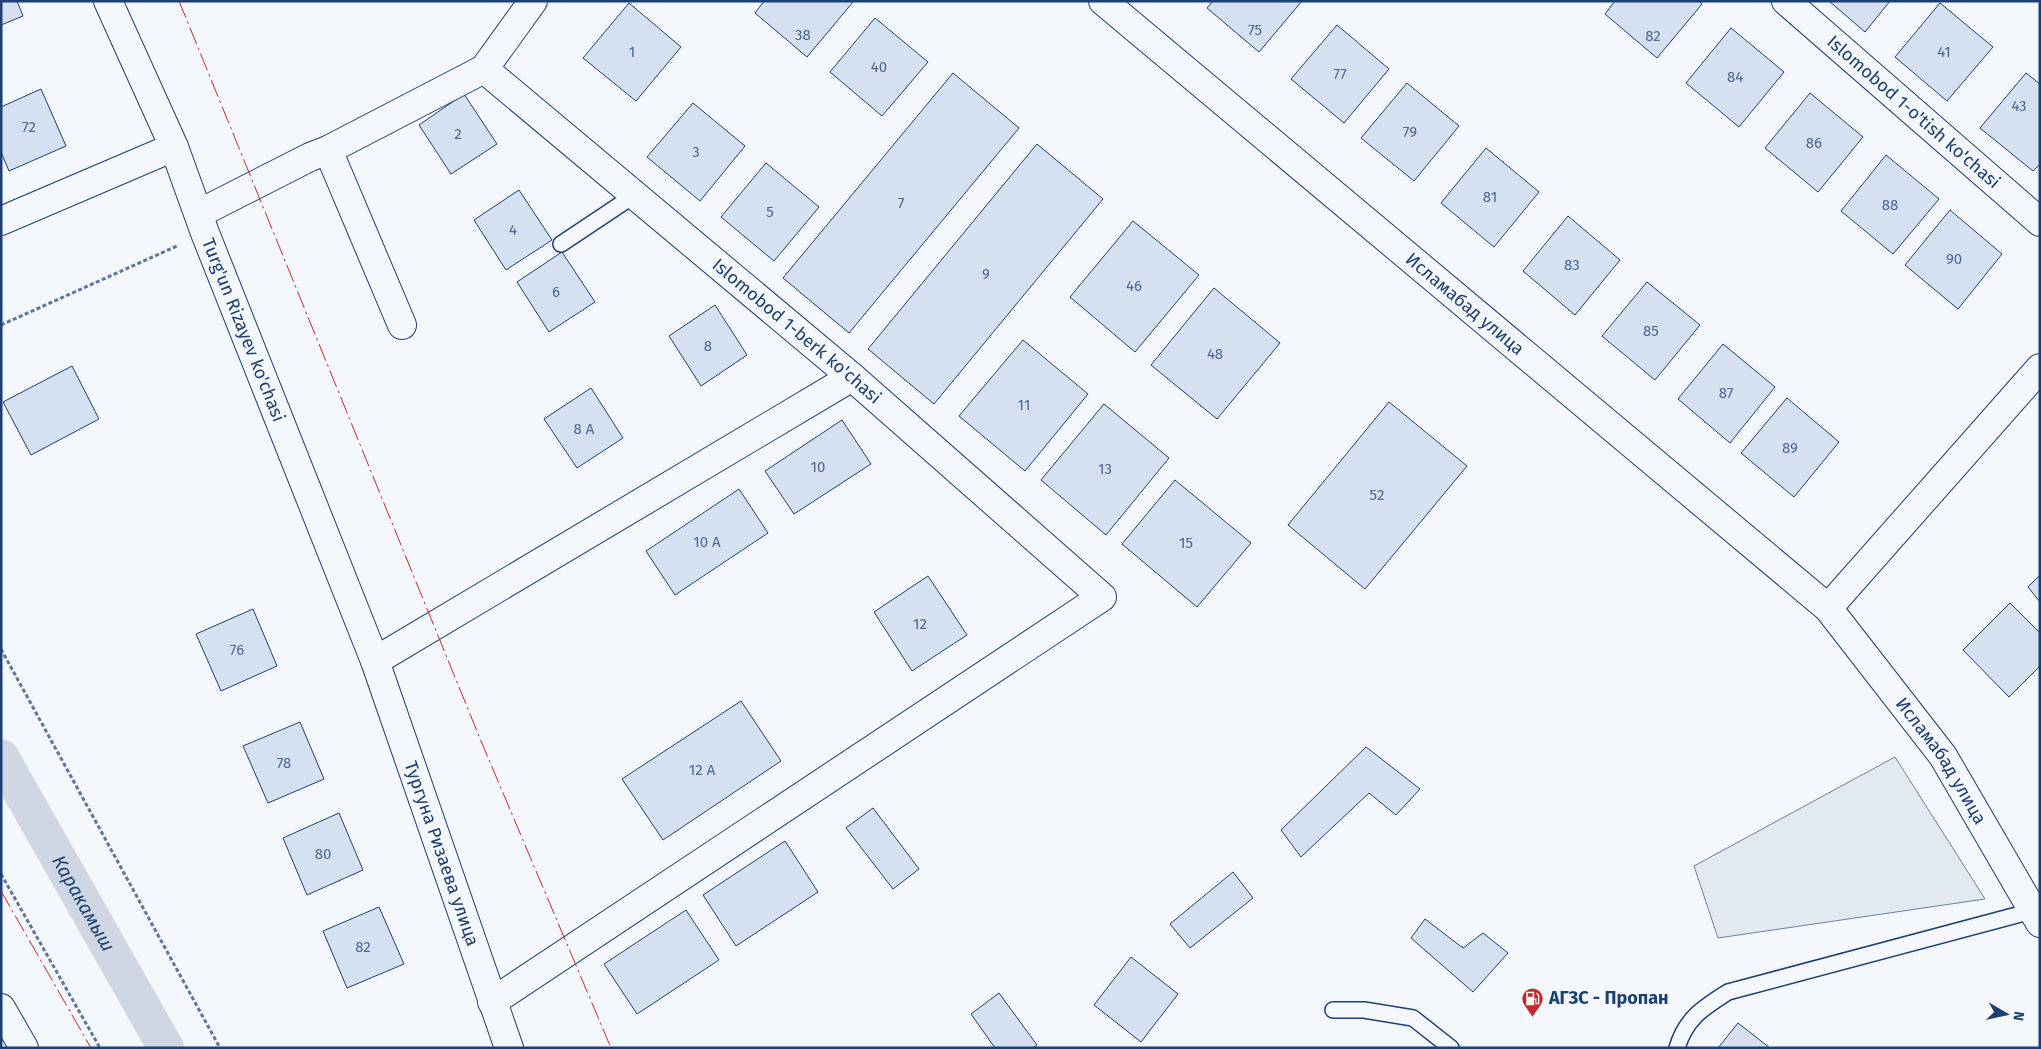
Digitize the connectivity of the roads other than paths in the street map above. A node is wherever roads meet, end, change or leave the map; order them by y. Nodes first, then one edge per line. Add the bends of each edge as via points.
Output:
1 (108, 1) edge
2 (533, 1) edge
3 (1103, 1) edge
4 (1786, 1) edge
5 (484, 69) junction
6 (174, 147) junction
7 (328, 150) junction
8 (633, 196) junction
9 (1, 222) edge
10 (2040, 222) edge
11 (203, 223) junction
12 (561, 244) dead end
13 (402, 325) dead end
14 (2040, 368) edge
15 (852, 377) junction
16 (1828, 608) junction
17 (375, 661) junction
18 (2036, 917) edge
19 (492, 1002) junction
20 (1, 1008) edge
21 (1333, 1010) dead end
22 (24, 1048) edge
23 (509, 1048) edge
24 (1451, 1048) edge
25 (1677, 1048) edge

1 - 6 street, Turg'un Rizayev ko'chasi
2 - 5 street
3 - 16 street, Исламабад улица
4 - 10 street, Islomobod 1-o'tish ko'chasi
5 - 7 street
5 - 8 street, Islomobod 1-berk ko'chasi
6 - 9 street
6 - 11 street, Turg'un Rizayev ko'chasi
7 - 11 street via 310,157
7 - 13 street
8 - 12 lane
8 - 15 street, Islomobod 1-berk ko'chasi
11 - 17 street, Turg'un Rizayev ko'chasi
14 - 16 street
15 - 17 street
15 - 19 street, Islomobod 1-berk ko'chasi via 1102,597
16 - 18 street, Исламабад улица via 1943,756
17 - 19 street, Тургуна Ризаева улица
18 - 25 lane via 1728,992 1697,1012 1681,1034
19 - 23 street, Тургуна Ризаева улица
20 - 22 street
21 - 24 lane via 1364,1010 1413,1018

